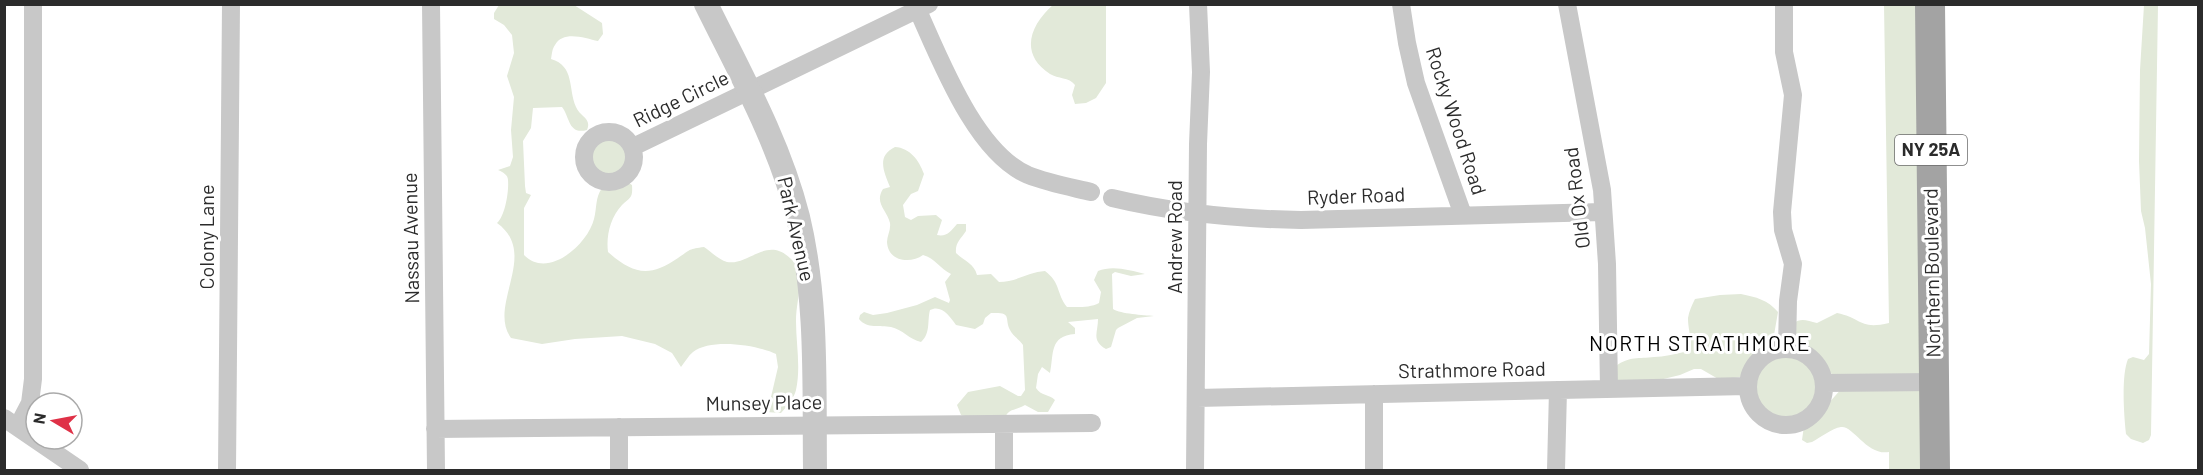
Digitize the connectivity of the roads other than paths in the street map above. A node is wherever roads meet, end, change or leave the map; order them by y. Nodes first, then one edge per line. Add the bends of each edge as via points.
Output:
1 (33, 4) edge
2 (231, 4) edge
3 (431, 4) edge
4 (706, 4) edge
5 (1198, 4) edge
6 (1401, 4) edge
7 (1568, 4) edge
8 (1784, 4) edge
9 (1929, 4) edge
10 (920, 6) edge
11 (748, 92) junction
12 (633, 147) dead end
13 (1091, 192) dead end
14 (1112, 198) dead end
15 (1603, 212) junction
16 (1198, 214) junction
17 (1463, 215) junction
18 (1787, 348) junction
19 (1934, 382) junction
20 (1824, 383) junction
21 (1747, 386) junction
22 (1609, 389) junction
23 (1558, 390) junction
24 (1374, 394) junction
25 (1197, 398) junction
26 (11, 422) edge
27 (1092, 423) dead end
28 (1004, 424) junction
29 (814, 426) junction
30 (619, 427) junction
31 (435, 429) junction
32 (1935, 470) edge
33 (80, 471) edge
34 (228, 471) edge
35 (436, 471) edge
36 (619, 471) edge
37 (815, 471) edge
38 (1004, 471) edge
39 (1195, 471) edge
40 (1374, 471) edge
41 (1556, 471) edge

1 - 26 street via 33,378 30,403
2 - 34 street, Colony Lane
3 - 31 street, Nassau Avenue
4 - 11 street, Park Avenue
5 - 16 street, Andrew Road
6 - 17 street, Rocky Wood Road via 1416,83
7 - 15 street, Old Ox Road via 1598,162
8 - 18 street via 1784,52 1793,95 1782,212 1793,264
9 - 19 main road, Northern Boulevard / NY 25A
10 - 11 street, Ridge Circle
10 - 13 street via 968,115 998,154 1027,175
11 - 12 street, Ridge Circle
11 - 29 street, Park Avenue via 784,173 806,254 813,331
14 - 16 street, Ryder Road
15 - 17 street, Ryder Road
15 - 22 street, Old Ox Road
16 - 17 street, Ryder Road via 1301,220
16 - 25 street, Andrew Road
18 - 20 street via 1808,355
18 - 21 street via 1764,355 1755,363
19 - 20 street
19 - 32 main road, Northern Boulevard / NY 25A
20 - 21 street via 1823,395 1810,417 1787,425 1763,418 1754,409
21 - 22 street, Strathmore Road
22 - 23 street, Strathmore Road
23 - 24 street, Strathmore Road
23 - 41 street
24 - 25 street, Strathmore Road
24 - 40 street
25 - 39 street, Andrew Road
26 - 33 street
27 - 28 street, Munsey Place
28 - 29 street, Munsey Place
28 - 38 street
29 - 30 street, Munsey Place
29 - 37 street, Park Avenue
30 - 31 street, Munsey Place
30 - 36 street
31 - 35 street, Nassau Avenue

